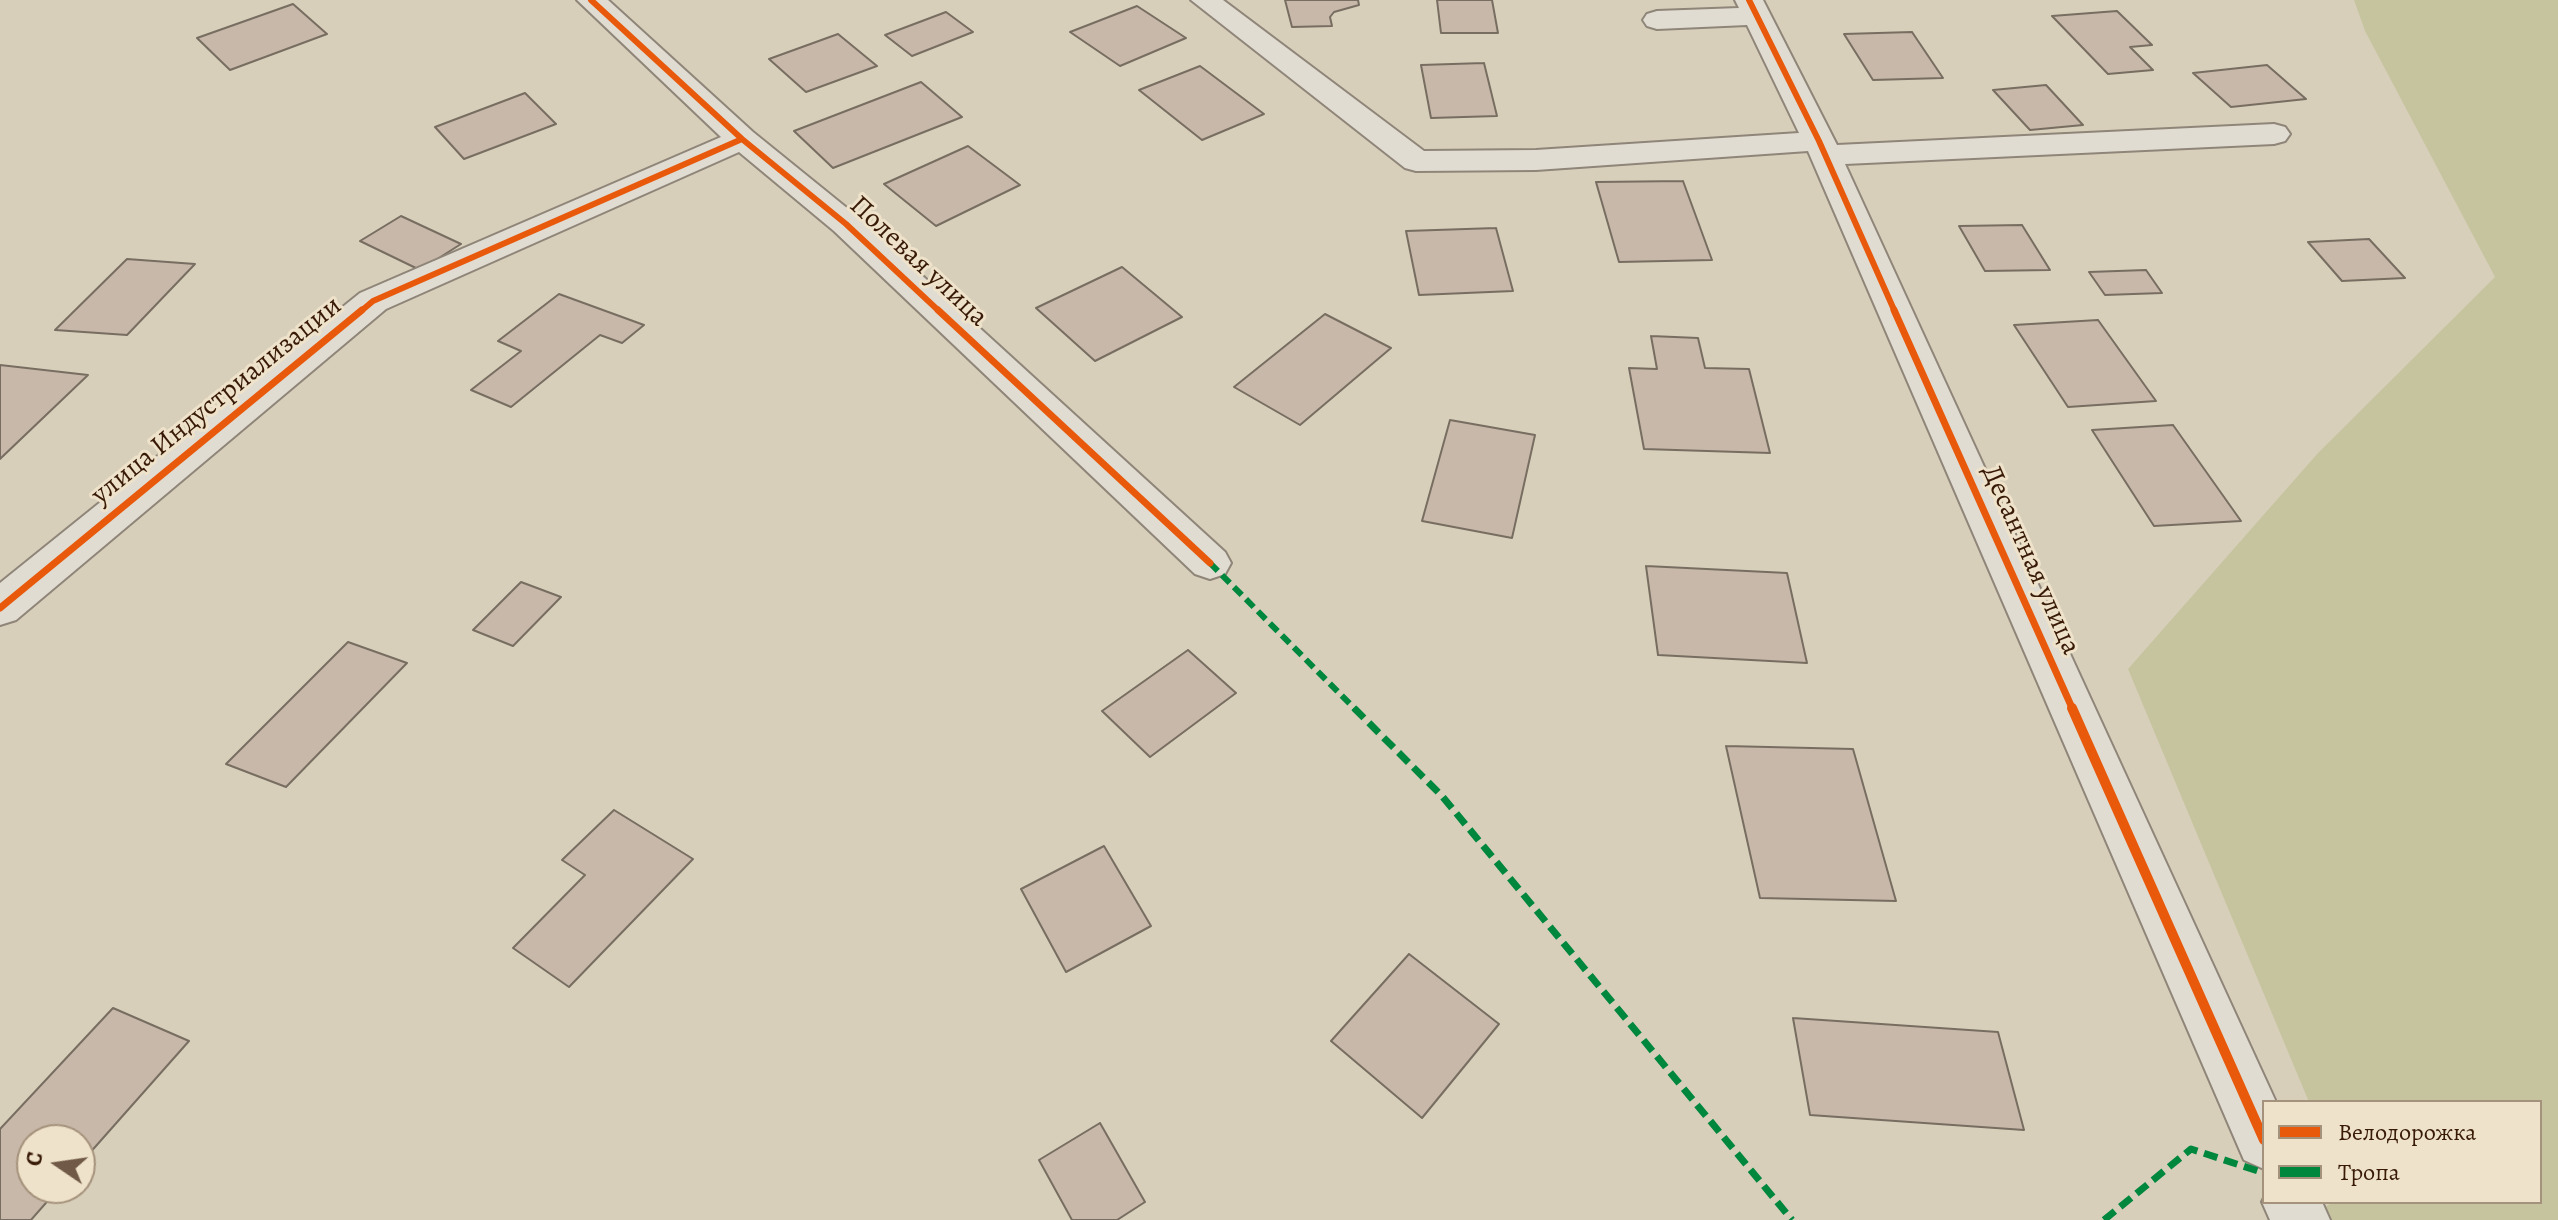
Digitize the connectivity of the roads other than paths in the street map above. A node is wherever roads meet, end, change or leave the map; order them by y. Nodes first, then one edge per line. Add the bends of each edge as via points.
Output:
1 (591, 0) edge
2 (1205, 0) edge
3 (1753, 8) edge
4 (1657, 20) dead end
5 (2274, 134) dead end
6 (742, 139) junction
7 (1822, 148) junction
8 (1210, 563) dead end
9 (0, 608) edge
10 (2262, 1136) edge

1 - 6 street, Полевая улица
2 - 7 street via 1416,161
3 - 4 street
3 - 7 street, Десантная улица
5 - 7 street
6 - 8 street, Полевая улица via 846,224
6 - 9 street, улица Индустриализации via 373,301
7 - 10 street, Десантная улица

